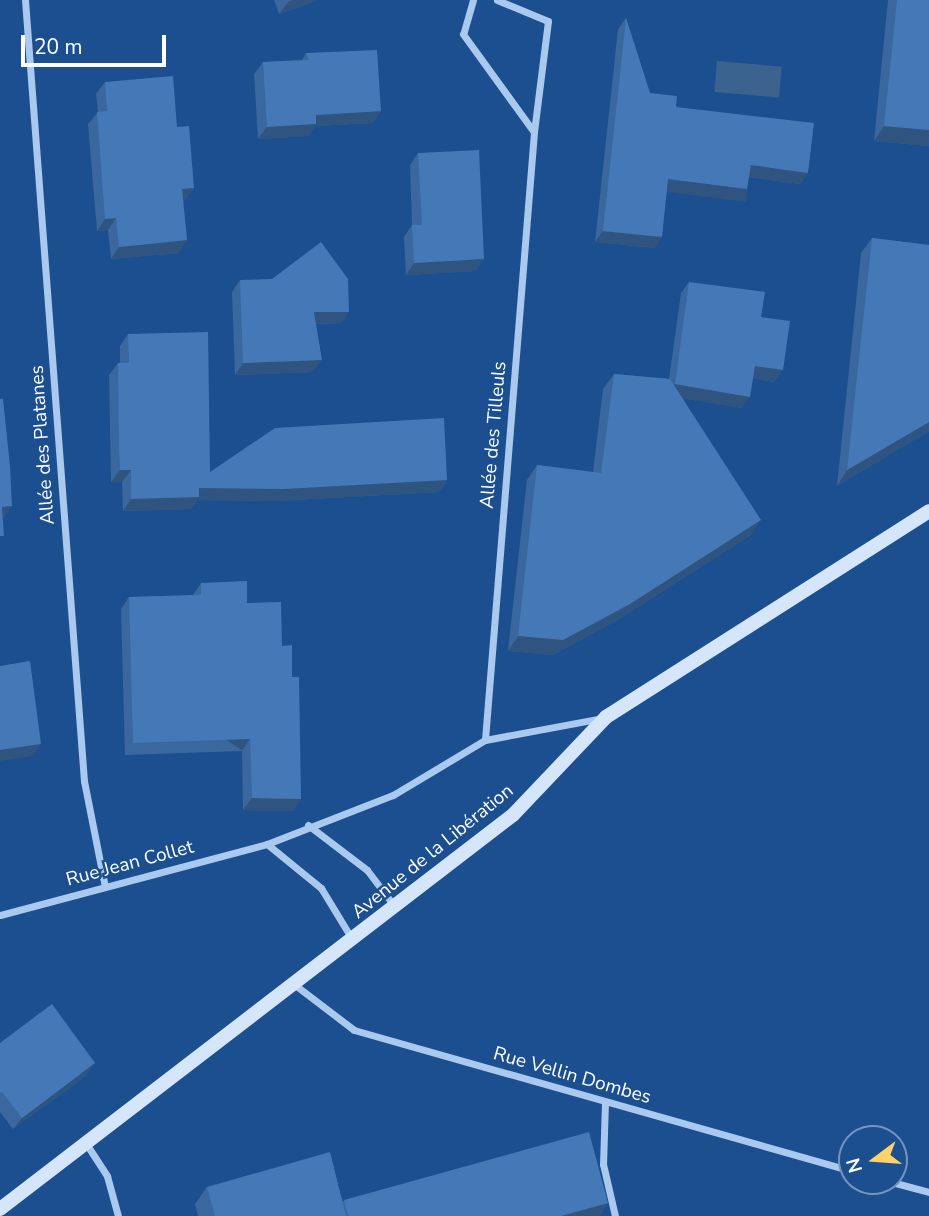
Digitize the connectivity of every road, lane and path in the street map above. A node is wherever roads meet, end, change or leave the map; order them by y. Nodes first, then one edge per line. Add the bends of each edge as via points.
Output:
1 (24, 0) edge
2 (473, 0) edge
3 (497, 0) edge
4 (534, 132) junction
5 (929, 511) edge
6 (606, 717) junction
7 (485, 740) junction
8 (307, 825) junction
9 (267, 844) junction
10 (105, 887) junction
11 (396, 908) junction
12 (0, 915) edge
13 (354, 941) junction
14 (295, 985) junction
15 (605, 1102) junction
16 (87, 1145) junction
17 (838, 1167) edge
18 (908, 1186) edge
19 (929, 1192) edge
20 (0, 1209) edge
21 (118, 1216) edge
22 (615, 1216) edge

1 - 10 street, Allée des Platanes via 84,781
2 - 4 street via 463,34
3 - 4 street, Allée des Tilleuls via 548,21
4 - 7 street, Allée des Tilleuls
5 - 6 street, Avenue de la Libération
6 - 7 street, Rue Jean Collet
6 - 11 street, Avenue de la Libération via 513,816
7 - 8 street, Rue Jean Collet via 393,795
8 - 9 street, Rue Jean Collet
8 - 11 street via 367,870
9 - 10 street, Rue Jean Collet
9 - 13 street via 321,888
10 - 12 street, Rue Jean Collet
11 - 13 street, Avenue de la Libération
13 - 14 street, Avenue de la Libération
14 - 15 street, Rue Vellin Dombes via 354,1030
14 - 16 street, Avenue de la Libération
15 - 17 street, Rue Vellin Dombes
15 - 22 street via 603,1164
16 - 20 street, Avenue de la Libération
16 - 21 street via 107,1176
18 - 19 street

